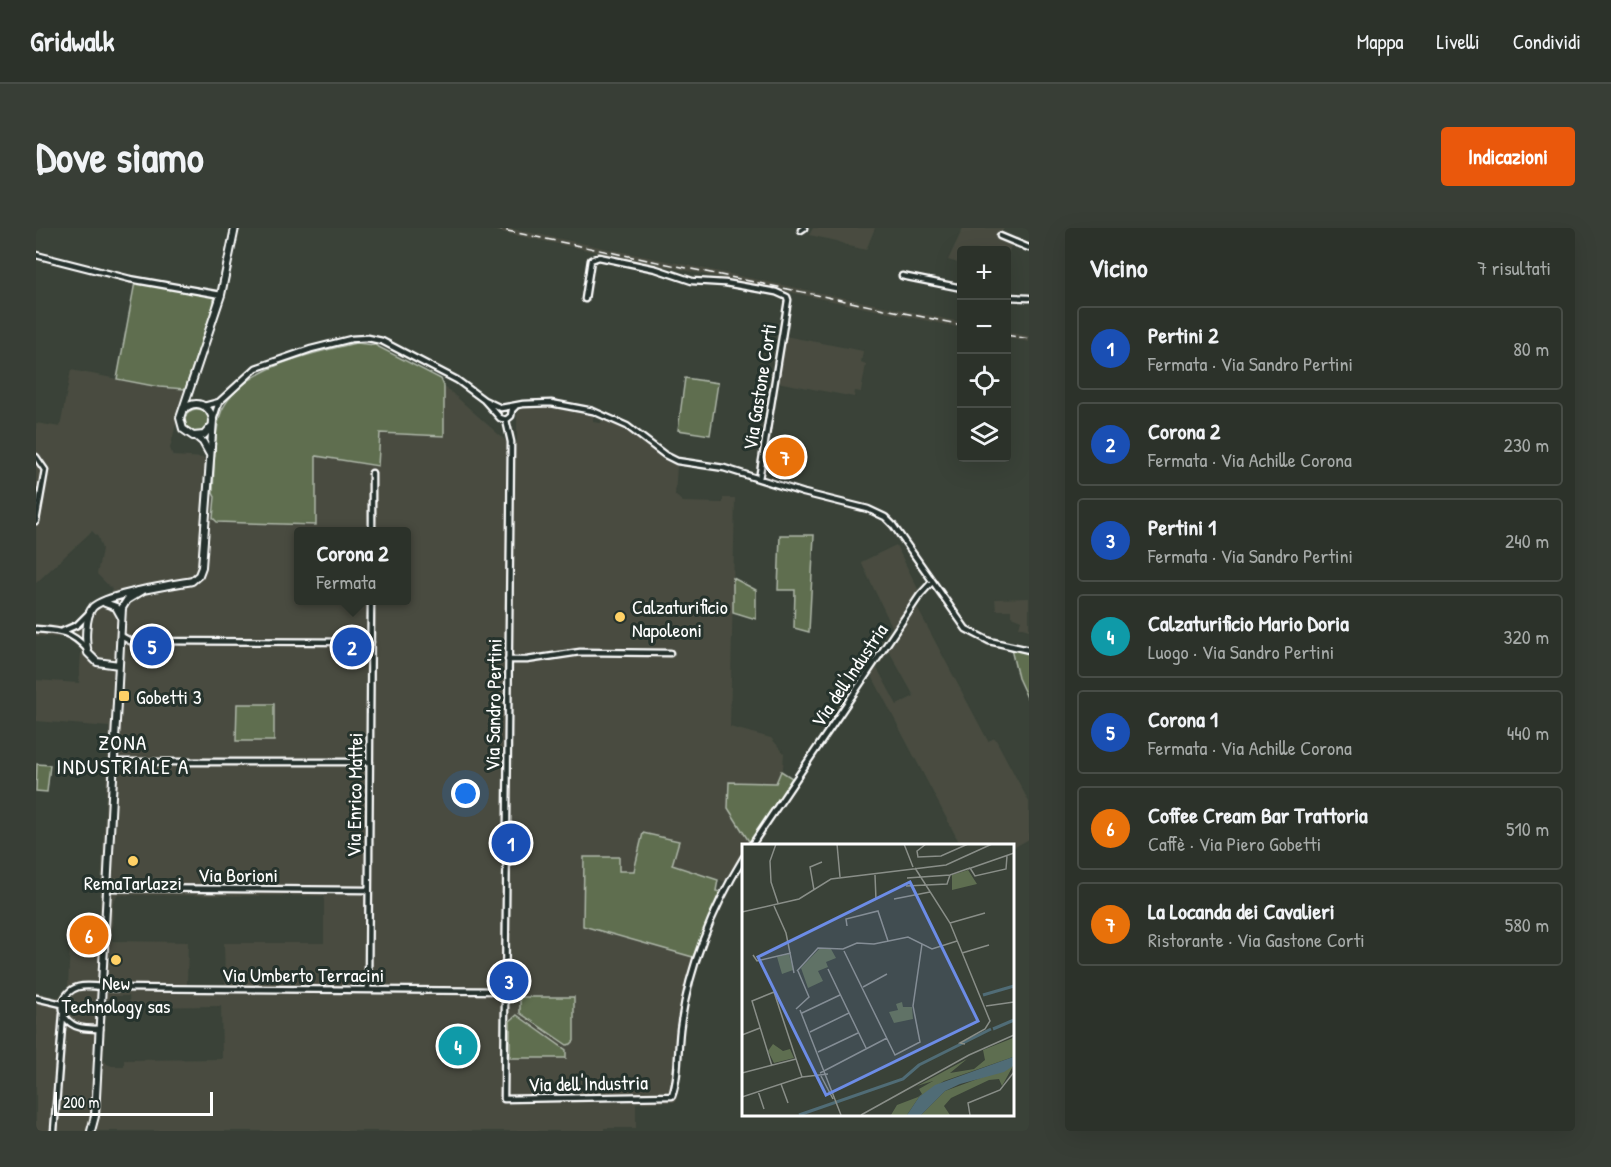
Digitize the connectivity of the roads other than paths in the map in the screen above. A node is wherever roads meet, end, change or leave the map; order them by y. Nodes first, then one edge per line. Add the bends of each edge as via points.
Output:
1 (236, 228) edge
2 (1000, 236) dead end
3 (1029, 248) edge
4 (36, 255) edge
5 (902, 276) dead end
6 (957, 287) edge
7 (221, 296) junction
8 (1011, 297) edge
9 (1029, 298) edge
10 (585, 299) dead end
11 (189, 388) junction
12 (484, 400) junction
13 (219, 402) junction
14 (202, 405) junction
15 (517, 405) junction
16 (508, 407) junction
17 (501, 408) junction
18 (183, 410) junction
19 (512, 412) junction
20 (498, 415) junction
21 (506, 420) junction
22 (213, 423) junction
23 (197, 437) junction
24 (210, 455) junction
25 (36, 457) edge
26 (372, 473) dead end
27 (759, 479) junction
28 (36, 521) edge
29 (372, 527) edge
30 (932, 582) junction
31 (142, 591) junction
32 (103, 603) junction
33 (371, 605) edge
34 (89, 613) junction
35 (122, 617) junction
36 (36, 629) edge
37 (63, 631) junction
38 (121, 636) junction
39 (130, 640) junction
40 (371, 642) junction
41 (120, 645) junction
42 (86, 648) junction
43 (1029, 650) edge
44 (670, 653) dead end
45 (508, 660) junction
46 (119, 665) junction
47 (114, 762) junction
48 (370, 762) junction
49 (752, 844) edge
50 (742, 860) edge
51 (107, 888) junction
52 (368, 890) junction
53 (102, 988) junction
54 (368, 989) junction
55 (505, 991) junction
56 (36, 998) edge
57 (62, 1004) junction
58 (63, 1014) junction
59 (100, 1029) junction
60 (504, 1099) joint
61 (54, 1131) edge
62 (91, 1131) edge

1 - 7 street
2 - 3 street
4 - 7 street via 130,279
5 - 6 street
7 - 11 street
8 - 9 street
10 - 27 street, Via Gastone Corti via 588,265 599,257 692,281 783,294 788,300
11 - 14 street
11 - 18 street
12 - 13 street via 447,374 382,341 368,338 311,349 259,367
12 - 17 street
12 - 20 street
13 - 14 street
13 - 22 street
14 - 18 street via 189,405
14 - 22 street via 211,412
15 - 16 street
15 - 19 street
15 - 27 street via 551,404 593,411 627,426 677,461 724,468
16 - 17 street
16 - 19 street
17 - 20 street
18 - 23 street via 183,429
19 - 21 street
20 - 21 street
21 - 45 street, Via Sandro Pertini via 511,442
22 - 23 street via 208,433
22 - 24 street
23 - 24 street
24 - 31 street via 201,572 192,580
25 - 28 street via 45,470
26 - 29 street
27 - 30 street via 876,512 893,525
30 - 43 street via 973,634
30 - 49 street, Via dell'Industria
31 - 32 street
31 - 35 street via 124,603
32 - 34 street
32 - 35 street via 116,607
33 - 40 street, Via Enrico Mattei
34 - 37 street via 77,625
34 - 42 street
35 - 38 street
36 - 37 street
37 - 42 street
38 - 39 street
38 - 41 street
39 - 40 street
39 - 41 street
40 - 48 street, Via Enrico Mattei
41 - 46 street
42 - 46 street via 94,660
44 - 45 street via 580,652
45 - 55 street, Via Sandro Pertini
46 - 47 street
47 - 48 street
47 - 51 street
48 - 52 street, Via Enrico Mattei
50 - 60 street, Via dell'Industria via 697,955 685,1001 672,1096
51 - 52 street, Via Borioni
51 - 53 street
52 - 54 street, Via Enrico Mattei
53 - 54 street, Via Umberto Terracini
53 - 57 street, Via Umberto Terracini via 76,987
53 - 59 street
54 - 55 street, Via Umberto Terracini
55 - 60 street, Via Sandro Pertini
56 - 57 street
57 - 58 street
58 - 59 street via 76,1026
58 - 61 street
59 - 62 street

